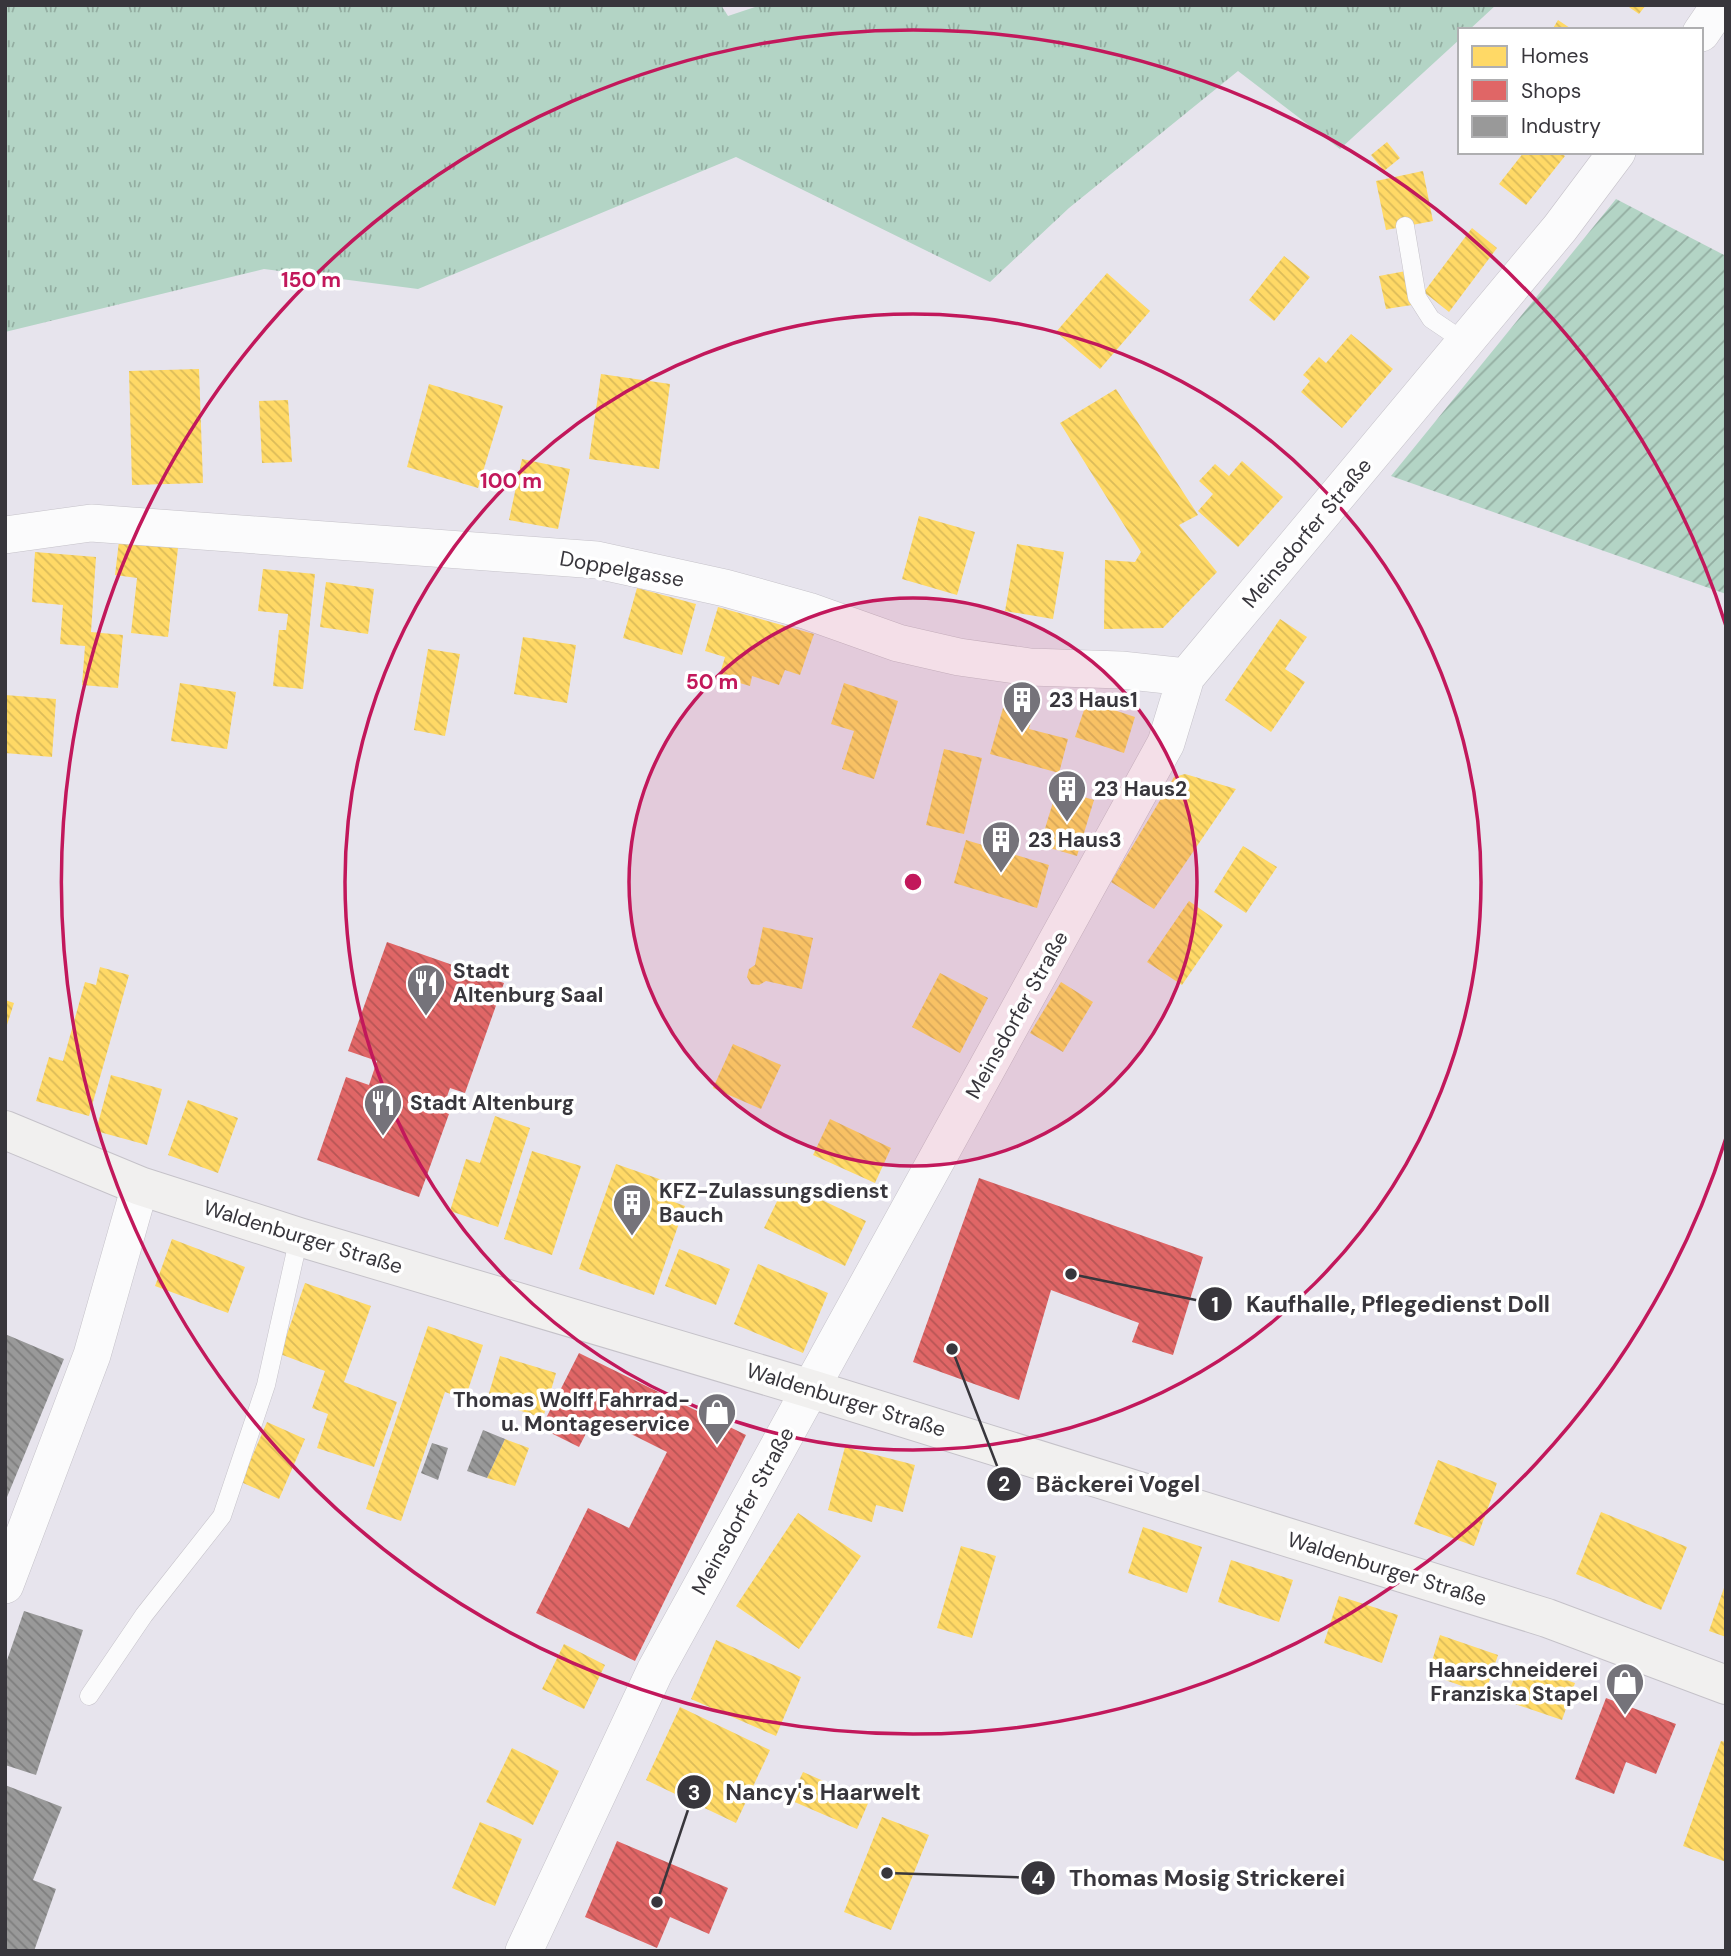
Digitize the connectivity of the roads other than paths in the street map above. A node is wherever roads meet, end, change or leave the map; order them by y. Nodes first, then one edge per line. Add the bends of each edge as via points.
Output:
1 (1720, 5) edge
2 (1703, 30) edge
3 (1616, 154) edge
4 (1405, 226) dead end
5 (1465, 342) junction
6 (5, 535) edge
7 (1186, 677) junction
8 (5, 1130) edge
9 (140, 1186) junction
10 (299, 1237) junction
11 (811, 1389) junction
12 (5, 1585) edge
13 (1726, 1685) edge
14 (89, 1696) dead end
15 (524, 1951) edge

1 - 2 street
3 - 5 street, Meinsdorfer Straße
4 - 5 lane via 1417,297 1431,319
5 - 7 street, Meinsdorfer Straße
6 - 7 street, Doppelgasse via 91,523 597,560 725,588 898,643 959,657 1030,667
7 - 11 street, Meinsdorfer Straße via 1166,743
8 - 9 main road, Waldenburger Straße
9 - 10 main road, Waldenburger Straße
9 - 12 street via 92,1355
10 - 11 main road, Waldenburger Straße
10 - 14 lane via 266,1385 222,1516 144,1615
11 - 13 main road, Waldenburger Straße via 1547,1618
11 - 15 street, Meinsdorfer Straße via 655,1671

